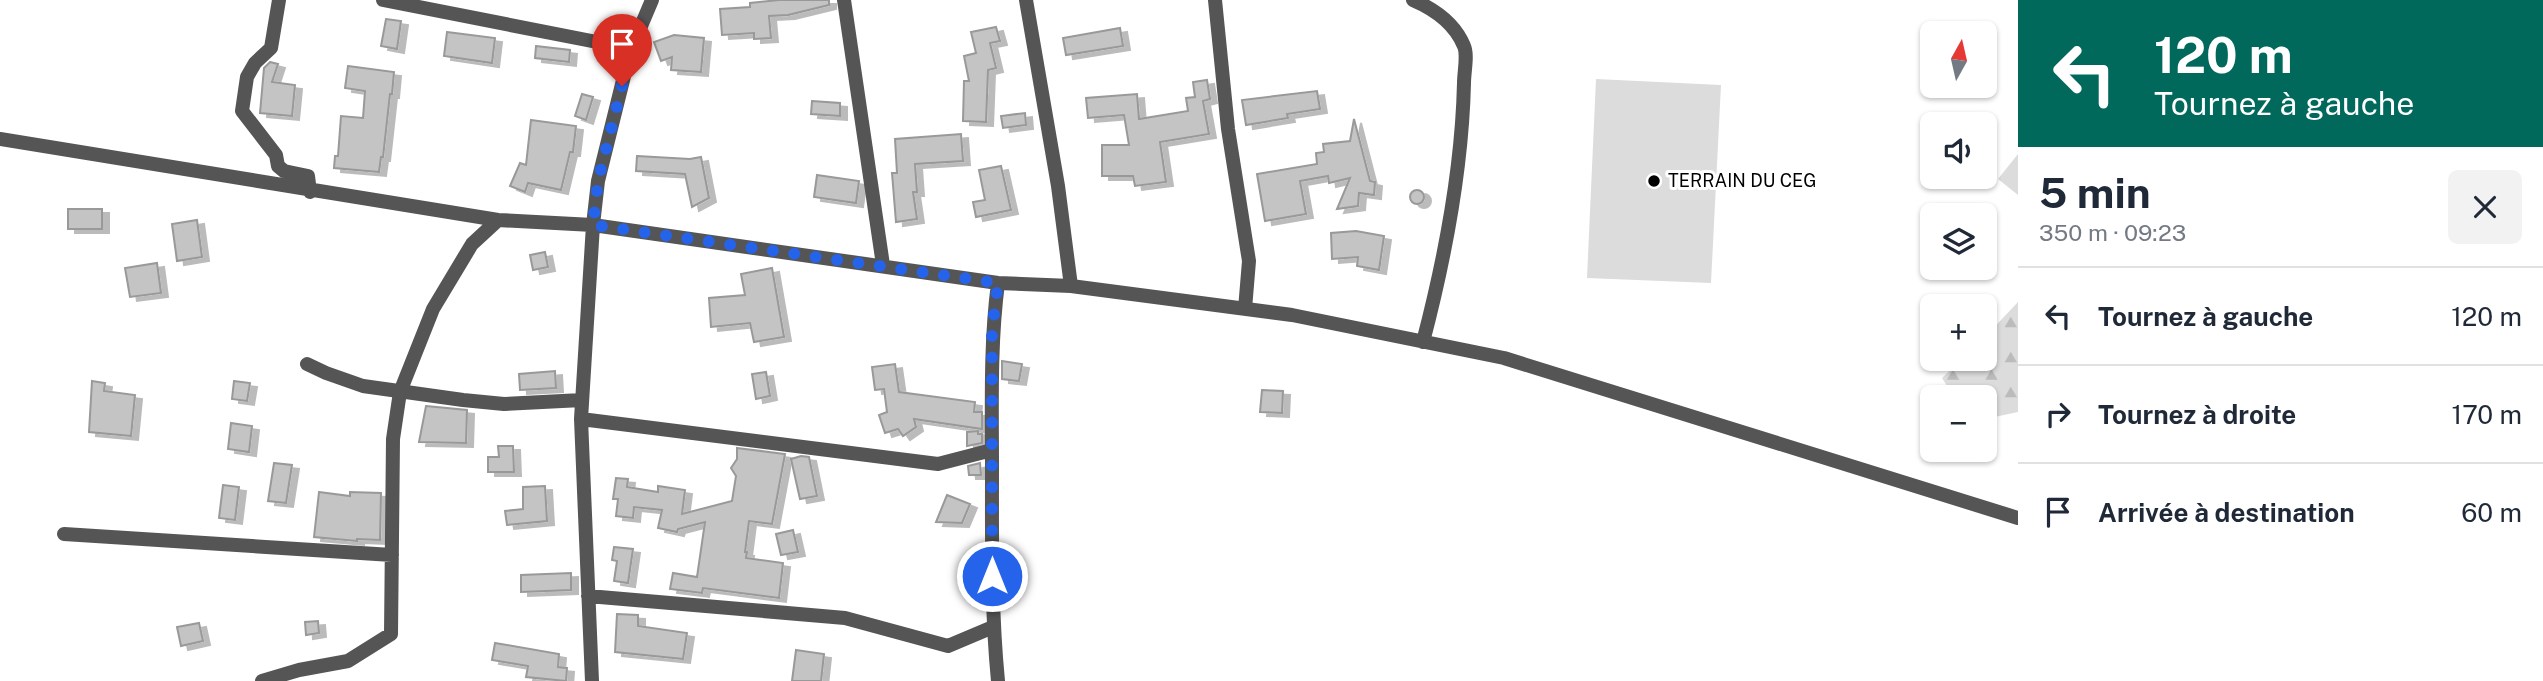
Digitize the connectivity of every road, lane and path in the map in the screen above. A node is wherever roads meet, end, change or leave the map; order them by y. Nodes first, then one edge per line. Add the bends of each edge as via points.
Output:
1 (279, 0) edge
2 (383, 0) edge
3 (652, 0) edge
4 (844, 0) edge
5 (1026, 0) edge
6 (1215, 0) edge
7 (1413, 0) edge
8 (630, 52) junction
9 (0, 139) edge
10 (310, 192) junction
11 (498, 220) junction
12 (593, 225) junction
13 (883, 265) junction
14 (998, 283) junction
15 (1071, 286) junction
16 (1245, 309) junction
17 (1423, 342) junction
18 (307, 364) dead end
19 (400, 391) junction
20 (582, 400) junction
21 (581, 419) junction
22 (992, 450) junction
23 (2018, 517) edge
24 (64, 534) dead end
25 (392, 555) junction
26 (588, 596) junction
27 (993, 627) junction
28 (262, 681) edge
29 (592, 681) edge
30 (998, 681) edge

1 - 10 street via 271,48 247,78 242,111 276,155 278,166 308,176
2 - 8 street
3 - 8 street
4 - 13 street
5 - 15 street
6 - 16 street via 1228,129 1249,261
7 - 17 street via 1452,26 1465,47 1460,145 1440,275
8 - 12 street via 598,181
9 - 10 street
10 - 11 street
11 - 12 street
11 - 19 street via 472,244 433,309
12 - 13 street
12 - 20 street
13 - 14 street
14 - 15 street
14 - 22 street via 992,330
15 - 16 street
16 - 17 street
17 - 23 street via 1504,358
18 - 19 street via 363,386
19 - 20 street via 504,404
19 - 25 street via 393,439
20 - 21 street
21 - 22 street via 938,464
21 - 26 street
22 - 27 street
24 - 25 street
25 - 28 street via 391,634 348,660
26 - 27 street via 845,618 948,646
26 - 29 street
27 - 30 street

